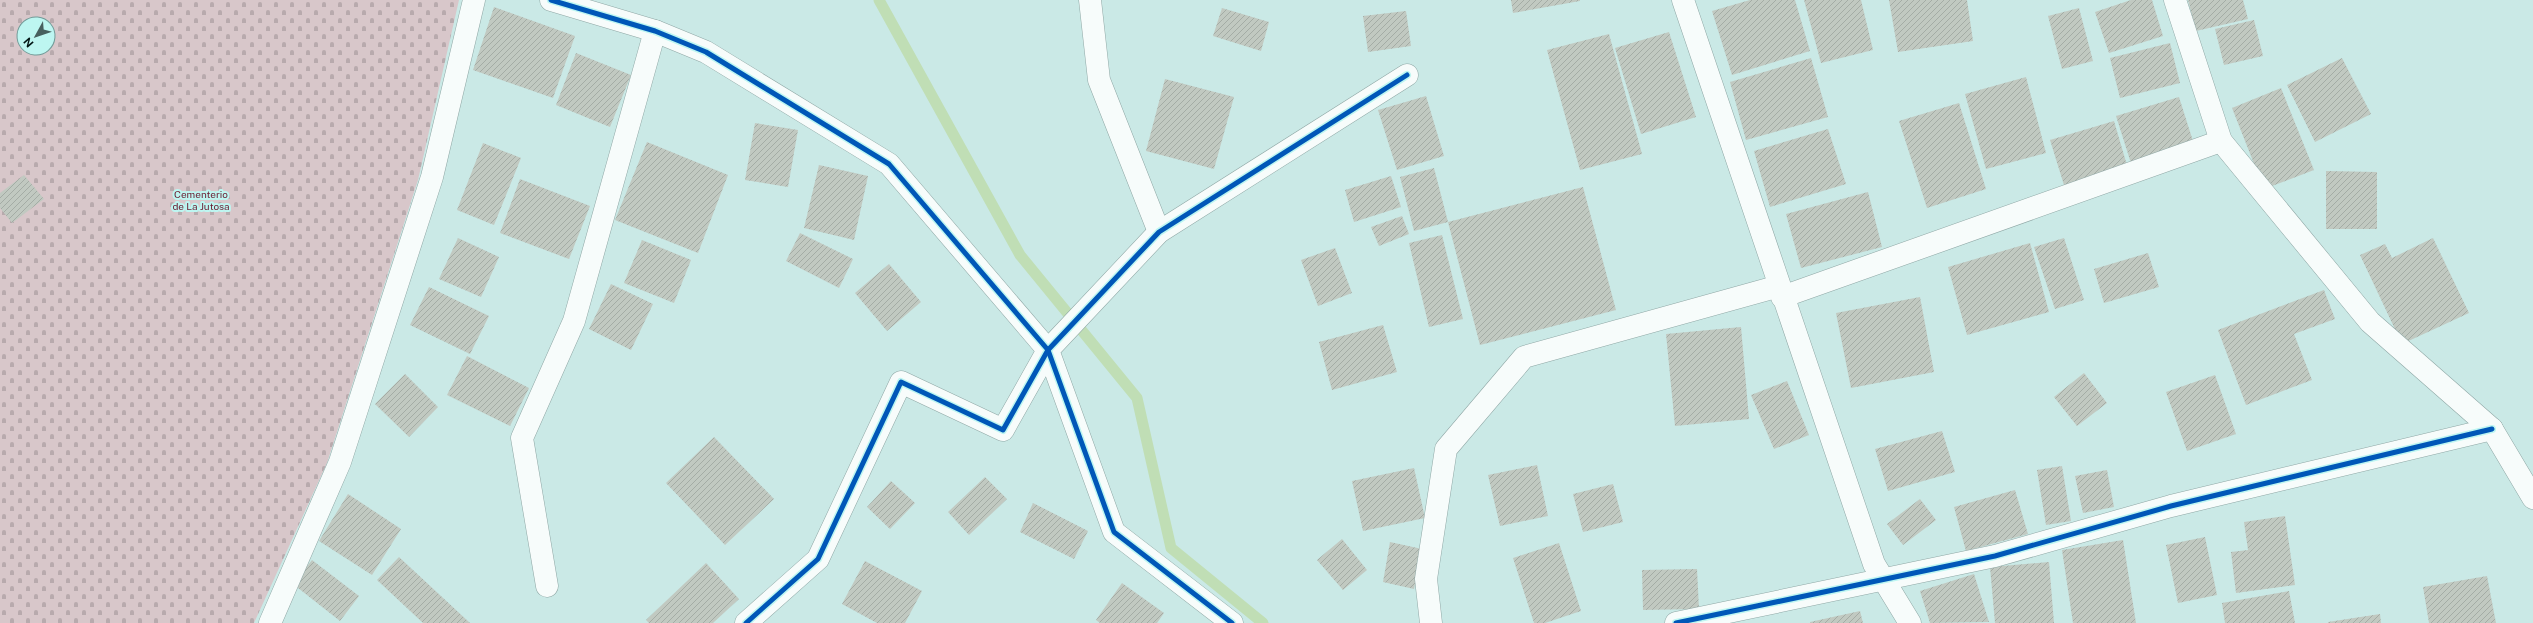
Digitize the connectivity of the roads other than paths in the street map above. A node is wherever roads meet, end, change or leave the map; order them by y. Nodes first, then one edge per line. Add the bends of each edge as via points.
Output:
1 (474, 0) edge
2 (552, 0) edge
3 (1090, 0) edge
4 (1683, 0) edge
5 (2175, 0) edge
6 (655, 31) junction
7 (1408, 75) dead end
8 (2221, 141) junction
9 (1159, 232) junction
10 (1780, 292) junction
11 (1048, 350) junction
12 (2492, 429) junction
13 (2533, 498) edge
14 (1883, 580) junction
15 (547, 586) dead end
16 (270, 623) edge
17 (746, 623) edge
18 (1232, 623) edge
19 (1432, 623) edge
20 (1676, 623) edge
21 (1910, 623) edge

1 - 16 street via 432,177 340,462
2 - 6 street
3 - 9 street via 1099,80
4 - 10 street
5 - 8 street
6 - 11 street via 706,52 889,164
6 - 15 street via 574,321 522,438
7 - 9 street
8 - 10 street
8 - 12 street via 2370,322
9 - 11 street
10 - 14 street via 1874,564
10 - 19 street via 1524,357 1446,449 1426,579
11 - 17 street via 1003,430 901,382 818,559
11 - 18 street via 1114,532
12 - 13 street
12 - 14 street via 2171,506 1995,556
14 - 20 street
14 - 21 street

